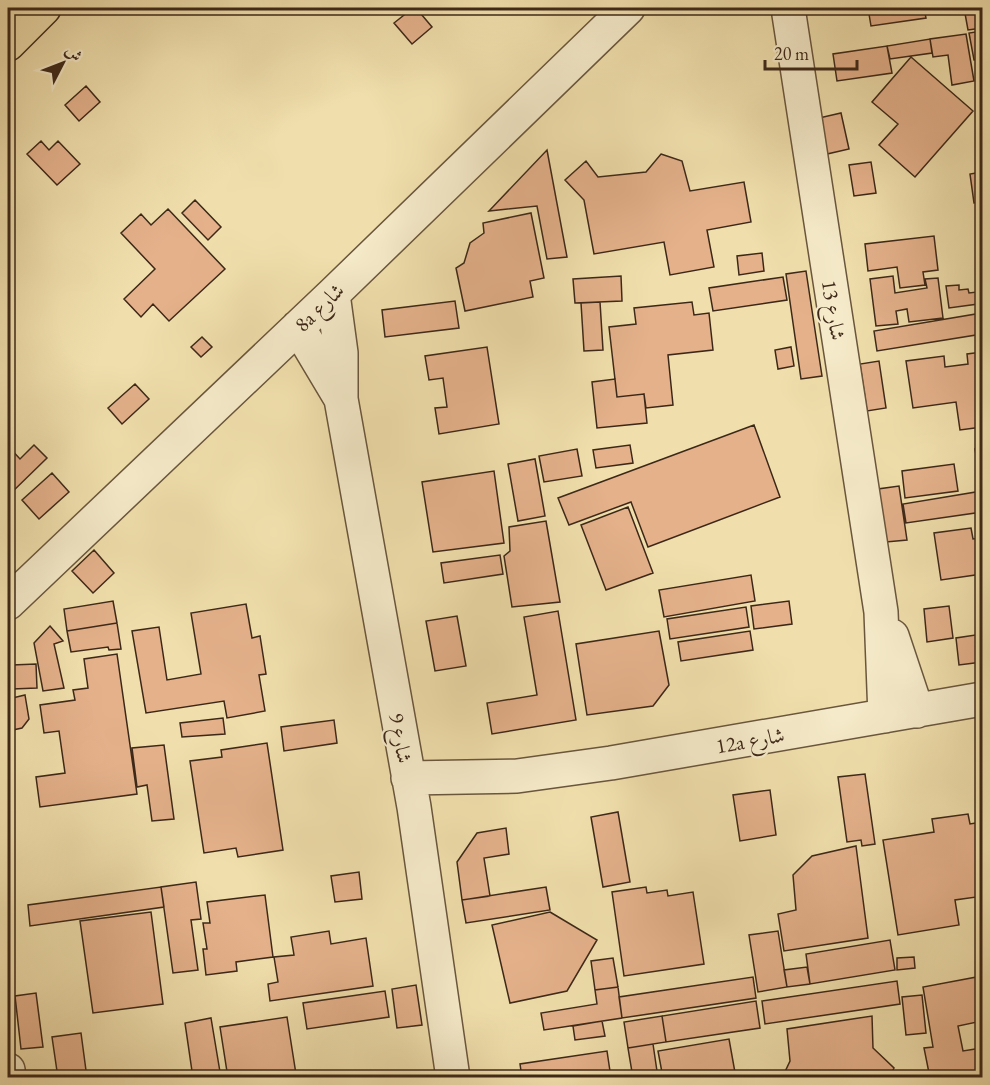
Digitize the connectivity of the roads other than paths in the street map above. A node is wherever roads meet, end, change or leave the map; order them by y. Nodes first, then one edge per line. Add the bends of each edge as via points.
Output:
1 (44, 8) edge
2 (628, 8) edge
3 (788, 8) edge
4 (8, 44) edge
5 (333, 294) junction
6 (298, 327) junction
7 (341, 399) junction
8 (8, 603) edge
9 (881, 612) junction
10 (982, 699) edge
11 (917, 711) junction
12 (885, 716) junction
13 (411, 793) junction
14 (8, 1070) edge
15 (9, 1077) edge
16 (453, 1077) edge

1 - 4 main road
2 - 5 street, 8a شارع
3 - 9 street, شارع 13
5 - 6 street, 8a شارع
5 - 7 street, شارع 9 via 341,352
6 - 7 street, شارع 9
6 - 8 street, 8a شارع
7 - 13 street, شارع 9
9 - 11 street, شارع 13
9 - 12 street, شارع 13
10 - 11 street, 12a شارع
11 - 12 street, 12a شارع
12 - 13 street, 12a شارع
13 - 16 street, شارع 9
14 - 15 street

